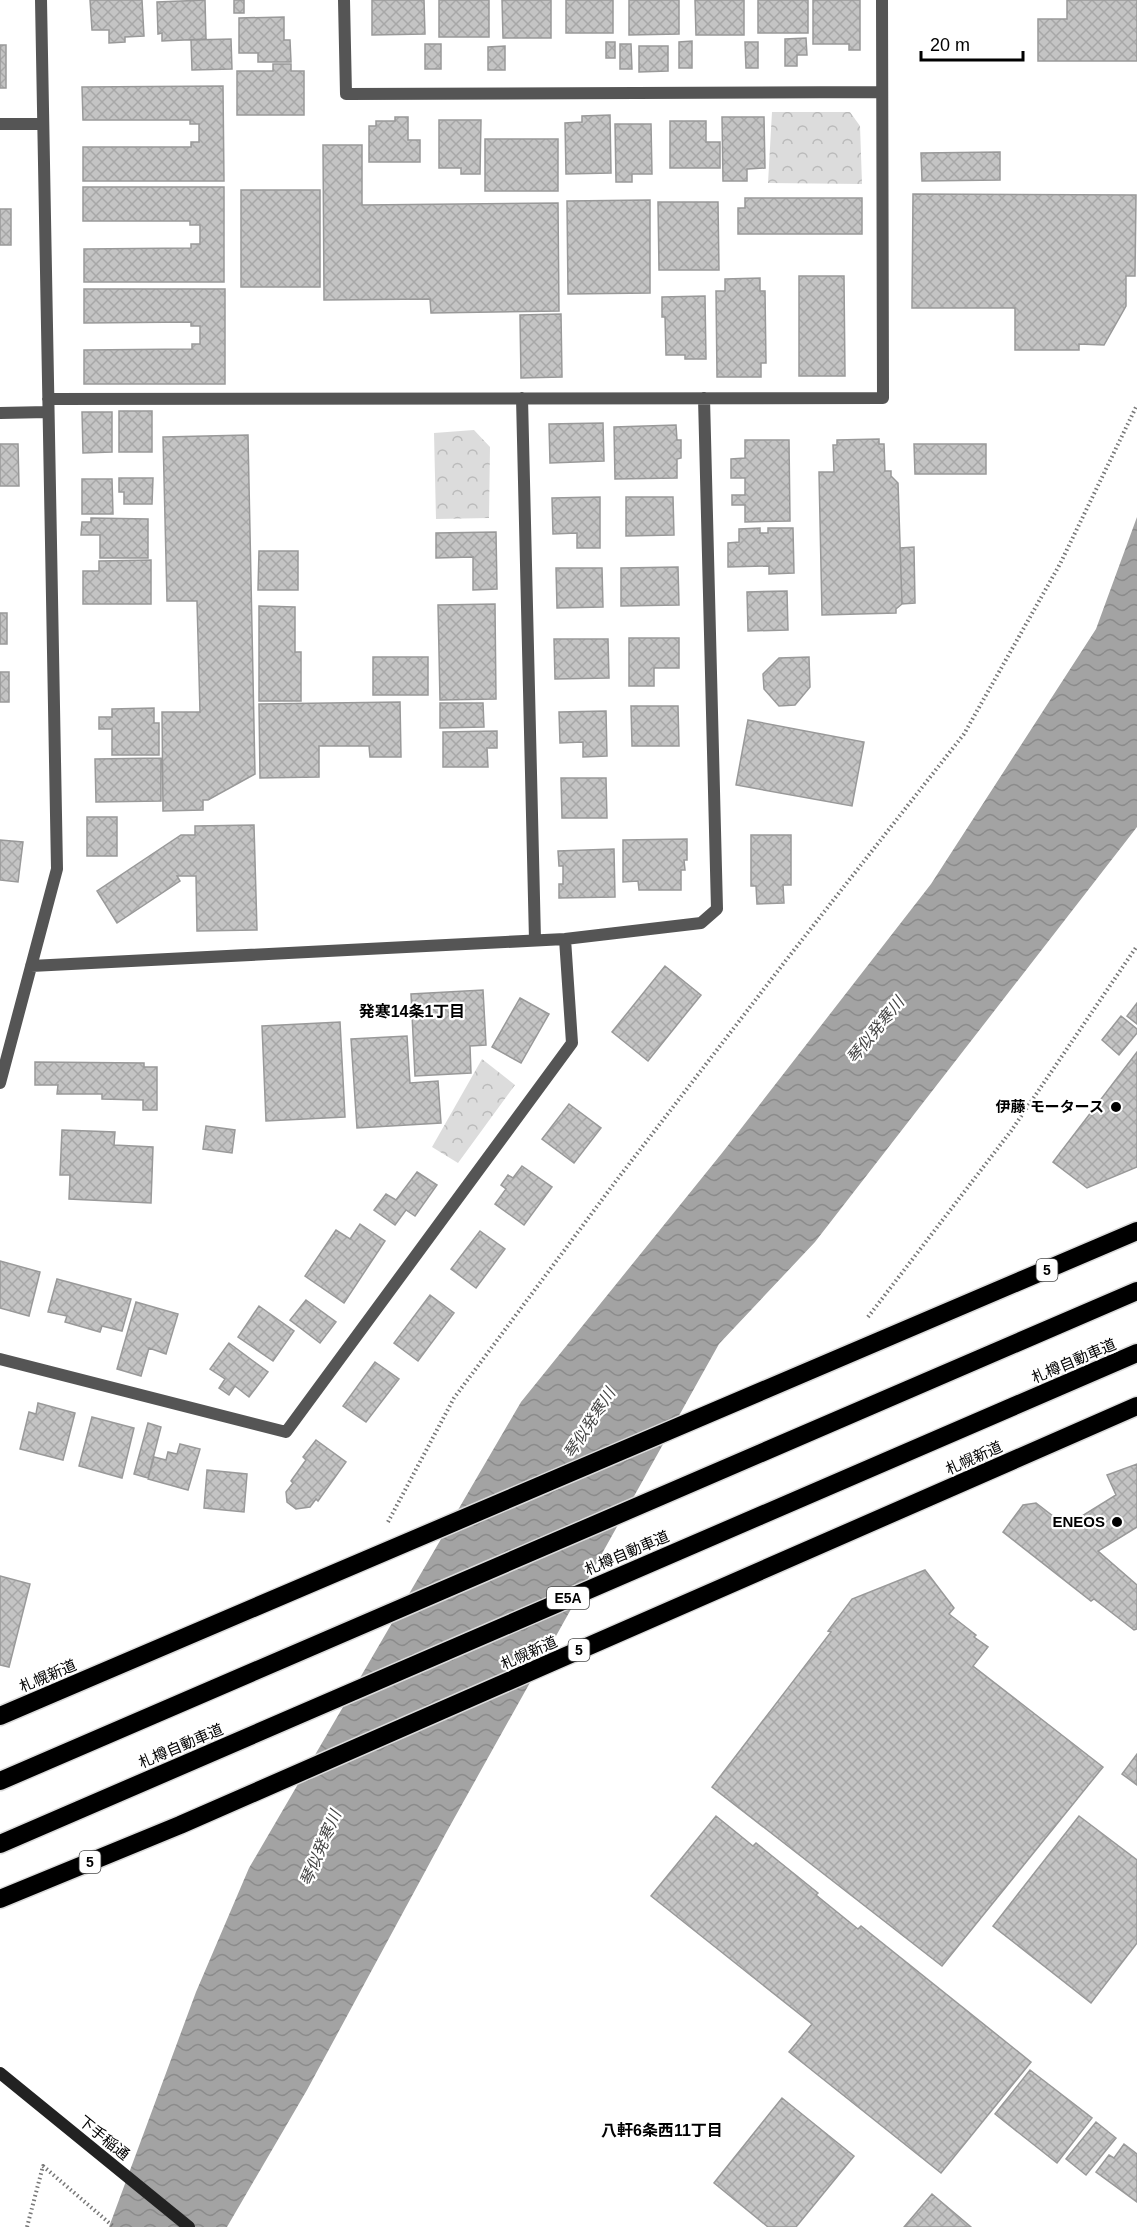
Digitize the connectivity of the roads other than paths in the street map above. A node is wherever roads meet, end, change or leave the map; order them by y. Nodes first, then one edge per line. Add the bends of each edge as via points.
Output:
1 (41, 0) edge
2 (344, 0) edge
3 (882, 0) edge
4 (882, 92) junction
5 (0, 124) edge
6 (43, 124) junction
7 (522, 398) junction
8 (704, 398) junction
9 (48, 399) junction
10 (48, 412) junction
11 (0, 413) edge
12 (565, 939) junction
13 (535, 940) junction
14 (31, 966) junction
15 (0, 1083) edge
16 (1137, 1231) edge
17 (1137, 1291) edge
18 (1137, 1353) edge
19 (0, 1359) edge
20 (1137, 1406) edge
21 (0, 1716) edge
22 (0, 1781) edge
23 (0, 1844) edge
24 (0, 1899) edge
25 (0, 2073) edge
26 (189, 2227) edge

1 - 6 street
2 - 4 street via 346,94
3 - 4 street
4 - 8 street via 883,398
5 - 6 street
6 - 9 street
7 - 8 street
7 - 9 street
7 - 13 street
8 - 12 street via 717,909 701,923
9 - 10 street
10 - 11 street
10 - 14 street via 57,869
12 - 13 street
12 - 19 street via 572,1043 286,1432
13 - 14 street
14 - 15 street
16 - 21 highway, 札幌新道 / 5
17 - 22 highway
18 - 23 highway, 札樽自動車道 / E5A
20 - 24 highway, 札幌新道 / 5 via 180,1825
25 - 26 main road, 下手稲通

